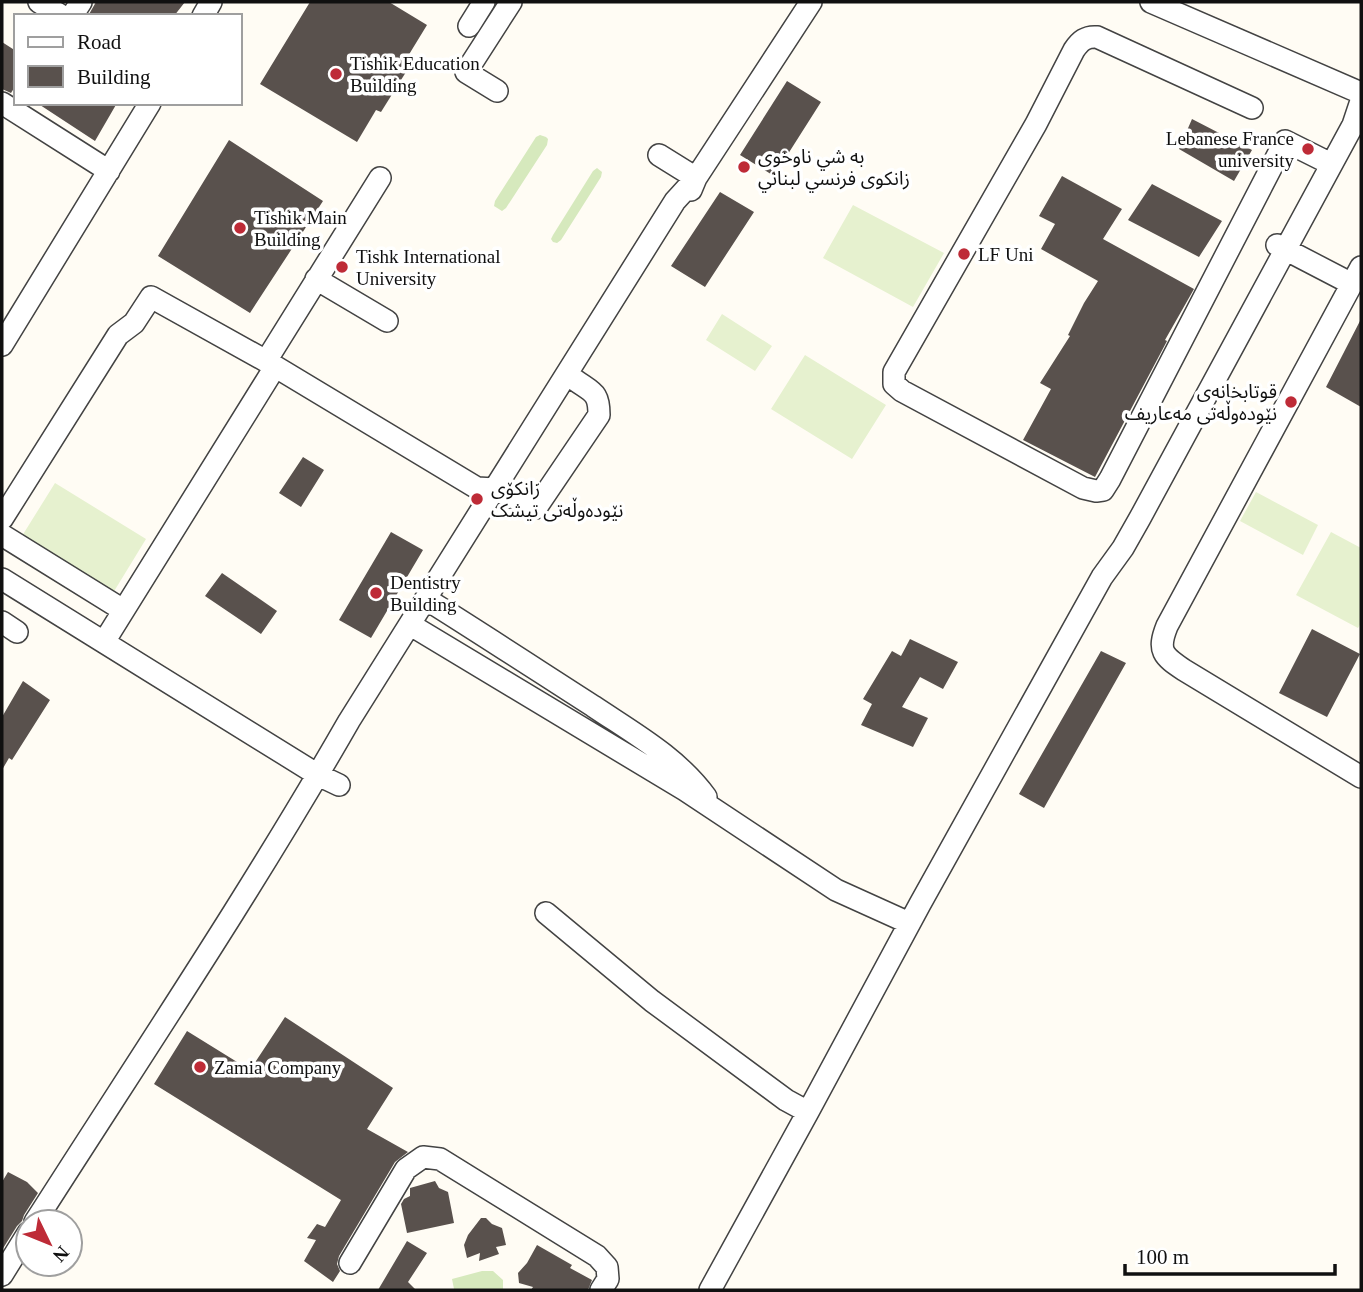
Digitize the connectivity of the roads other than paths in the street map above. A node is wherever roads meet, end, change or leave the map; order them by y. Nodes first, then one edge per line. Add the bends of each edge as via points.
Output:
1 (39, 2) edge
2 (484, 2) edge
3 (510, 2) edge
4 (811, 2) edge
5 (1151, 2) edge
6 (59, 14) edge
7 (469, 26) dead end
8 (497, 91) dead end
9 (1361, 100) edge
10 (149, 105) edge
11 (12, 106) edge
12 (1252, 108) dead end
13 (659, 155) dead end
14 (1323, 160) junction
15 (109, 171) junction
16 (380, 178) dead end
17 (696, 178) junction
18 (1281, 248) junction
19 (1357, 276) edge
20 (316, 279) junction
21 (387, 321) dead end
22 (2, 345) edge
23 (270, 364) junction
24 (575, 380) junction
25 (500, 491) junction
26 (2, 519) edge
27 (2, 535) edge
28 (2, 579) edge
29 (434, 604) junction
30 (123, 610) junction
31 (419, 630) junction
32 (104, 642) junction
33 (318, 775) junction
34 (1361, 777) edge
35 (339, 785) dead end
36 (715, 810) junction
37 (546, 913) dead end
38 (909, 923) junction
39 (808, 1112) junction
40 (44, 1208) edge
41 (14, 1256) edge
42 (350, 1263) dead end
43 (2, 1275) edge
44 (601, 1290) edge
45 (710, 1290) edge

1 - 6 street
2 - 7 street
3 - 8 street via 466,72
4 - 17 street
5 - 9 street
9 - 14 street
9 - 18 street via 1353,125
10 - 15 street
11 - 15 street
12 - 14 street via 1097,37 1081,41 894,372 894,384 1083,488 1103,490 1286,141
13 - 17 street
14 - 18 street
15 - 22 street
16 - 20 street
17 - 24 street via 684,207
17 - 25 street via 675,201
18 - 19 street
18 - 38 street via 1130,514 1102,577
19 - 34 street via 1167,626 1161,647 1165,656 1184,670
20 - 21 street
20 - 23 street
23 - 25 street via 477,488
23 - 26 street via 151,297 134,323 118,335
23 - 30 street
24 - 25 street
24 - 25 street via 599,399 599,415 536,508
25 - 29 street
25 - 33 street
27 - 30 street
28 - 32 street
29 - 31 street
29 - 36 street via 645,741 683,769
30 - 32 street
31 - 33 street via 349,739
31 - 36 street
32 - 33 street
33 - 35 street
33 - 40 street
36 - 38 street via 836,890
37 - 39 street via 652,1001
38 - 39 street
39 - 45 street
41 - 43 street
42 - 44 street via 406,1170 423,1157 440,1159 597,1256 607,1267 608,1279

